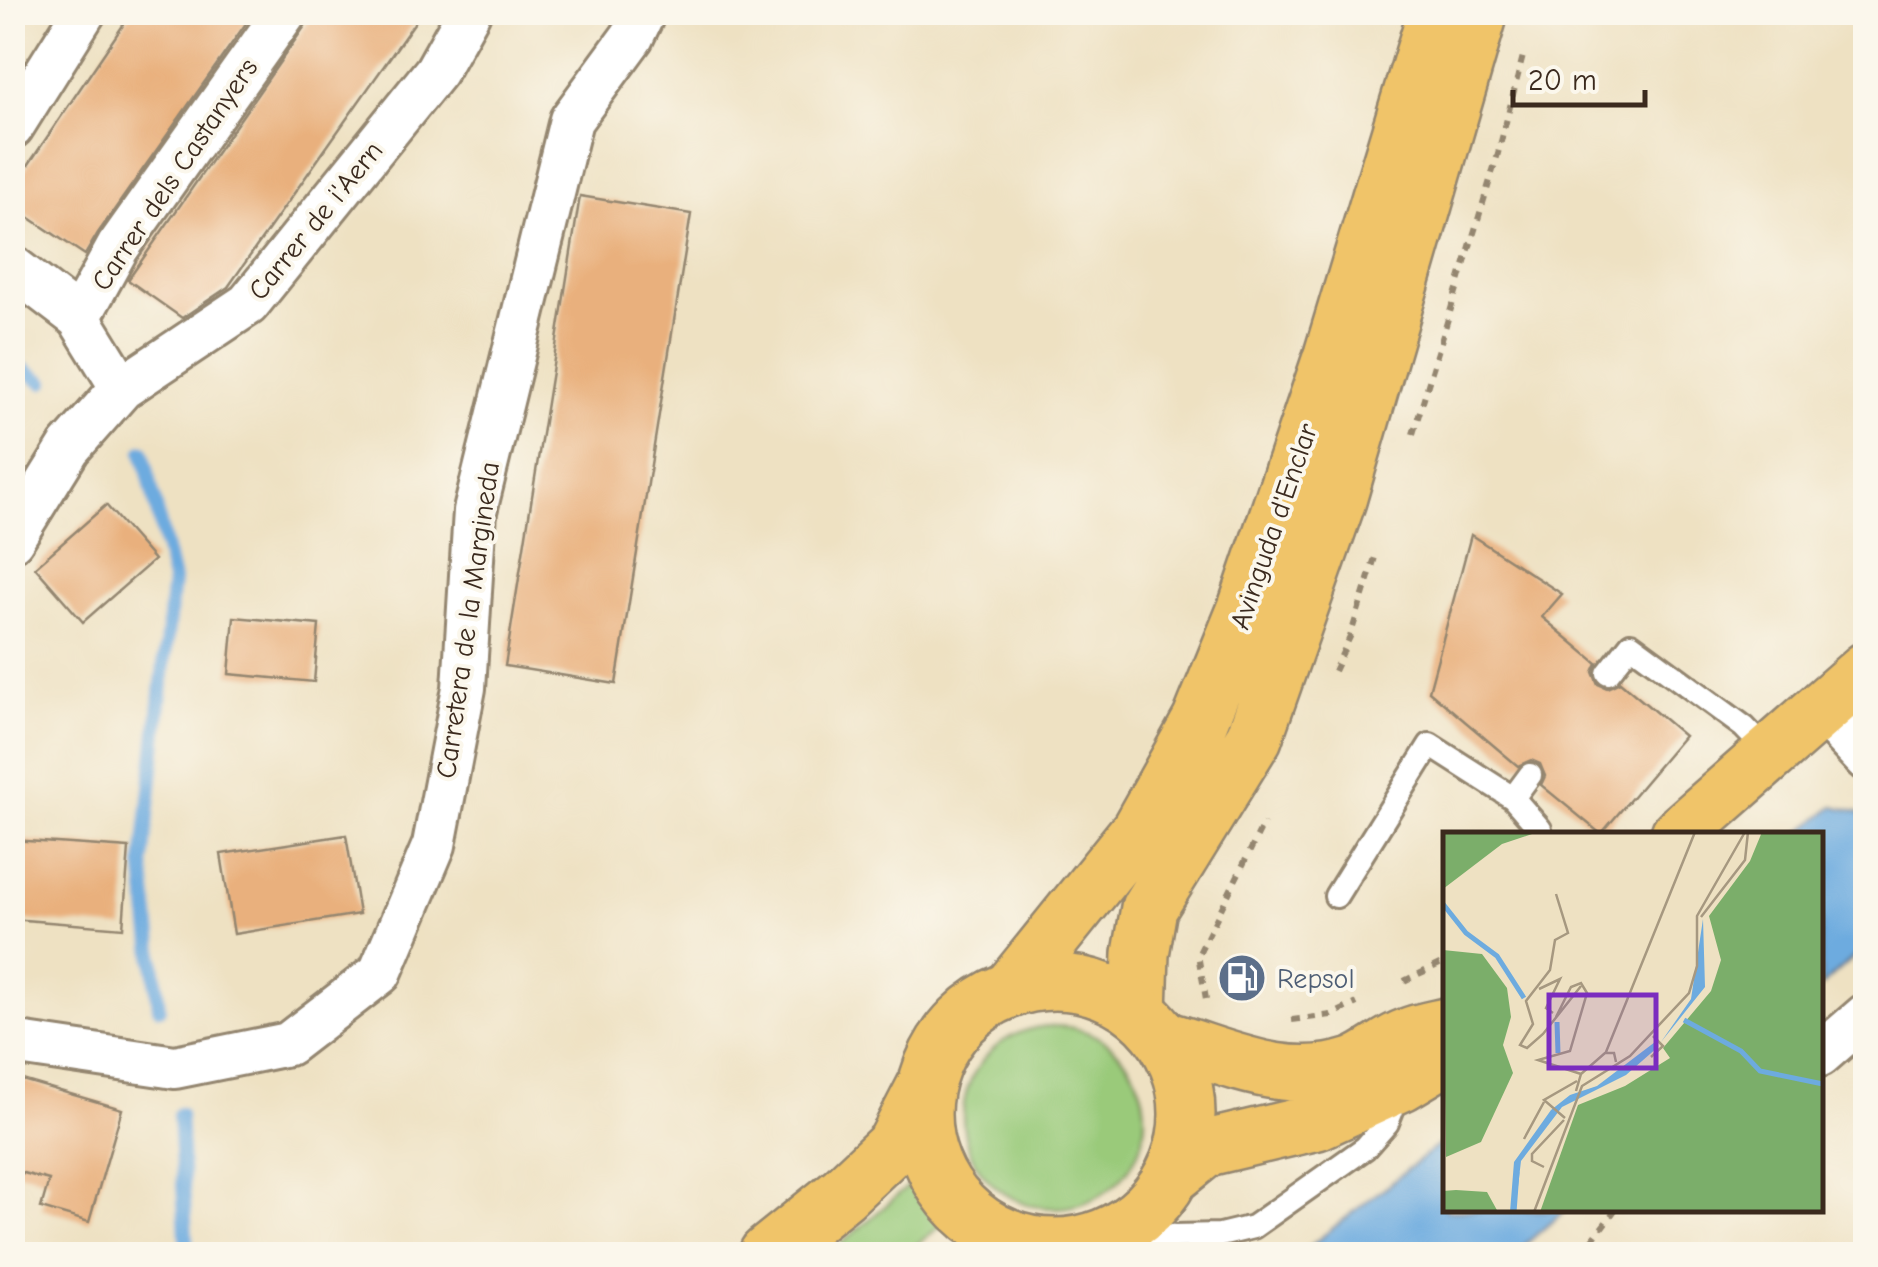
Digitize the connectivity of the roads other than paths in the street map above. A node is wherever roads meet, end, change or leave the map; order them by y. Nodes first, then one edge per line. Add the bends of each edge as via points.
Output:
1 (84, 12) edge
2 (285, 12) edge
3 (469, 12) edge
4 (644, 12) edge
5 (1436, 12) edge
6 (1480, 12) edge
7 (12, 126) edge
8 (12, 267) edge
9 (78, 318) junction
10 (122, 388) junction
11 (12, 540) edge
12 (1866, 670) edge
13 (1608, 673) dead end
14 (1821, 711) junction
15 (1770, 755) junction
16 (1866, 759) edge
17 (1530, 776) dead end
18 (1513, 798) junction
19 (1538, 832) edge
20 (1682, 832) edge
21 (1336, 896) dead end
22 (1010, 990) junction
23 (1866, 1015) edge
24 (1151, 1026) junction
25 (1443, 1027) edge
26 (12, 1043) edge
27 (1443, 1044) edge
28 (1823, 1052) edge
29 (926, 1084) junction
30 (1402, 1084) junction
31 (1171, 1176) junction
32 (1118, 1230) junction
33 (1011, 1249) edge
34 (767, 1254) edge

1 - 7 street
2 - 9 street, Carrer dels Castanyers via 118,246
3 - 10 street, Carrer de i'Aern via 436,71 248,304
4 - 26 street, Carretera de la Margineda via 570,120 476,511 464,688 434,845 380,974 288,1044 175,1067
5 - 22 main road, Avinguda d'Enclar via 1326,373 1200,721 1139,830
6 - 24 main road, Avinguda d'Enclar via 1338,500 1254,738 1150,908 1141,954
8 - 9 street
9 - 10 street, Carrer dels Castanyers
10 - 11 street, Carrer de i'Aern via 69,448
12 - 14 main road
13 - 15 lane via 1631,644 1744,727
14 - 15 main road
14 - 16 street
15 - 20 main road
17 - 18 lane
18 - 19 lane
18 - 21 lane via 1430,745
22 - 24 main road via 1077,984 1110,994
22 - 29 main road via 956,1026
23 - 28 street
24 - 25 main road via 1248,1068 1314,1074 1356,1065 1406,1036
24 - 31 main road via 1180,1071 1187,1106 1184,1142
27 - 30 main road via 1432,1065
29 - 33 main road via 924,1133 940,1180
29 - 34 main road via 895,1144
30 - 31 main road via 1317,1122 1208,1148
30 - 32 lane via 1387,1122 1366,1148 1253,1227 1175,1236
31 - 32 main road via 1149,1207
32 - 33 main road via 1083,1243

